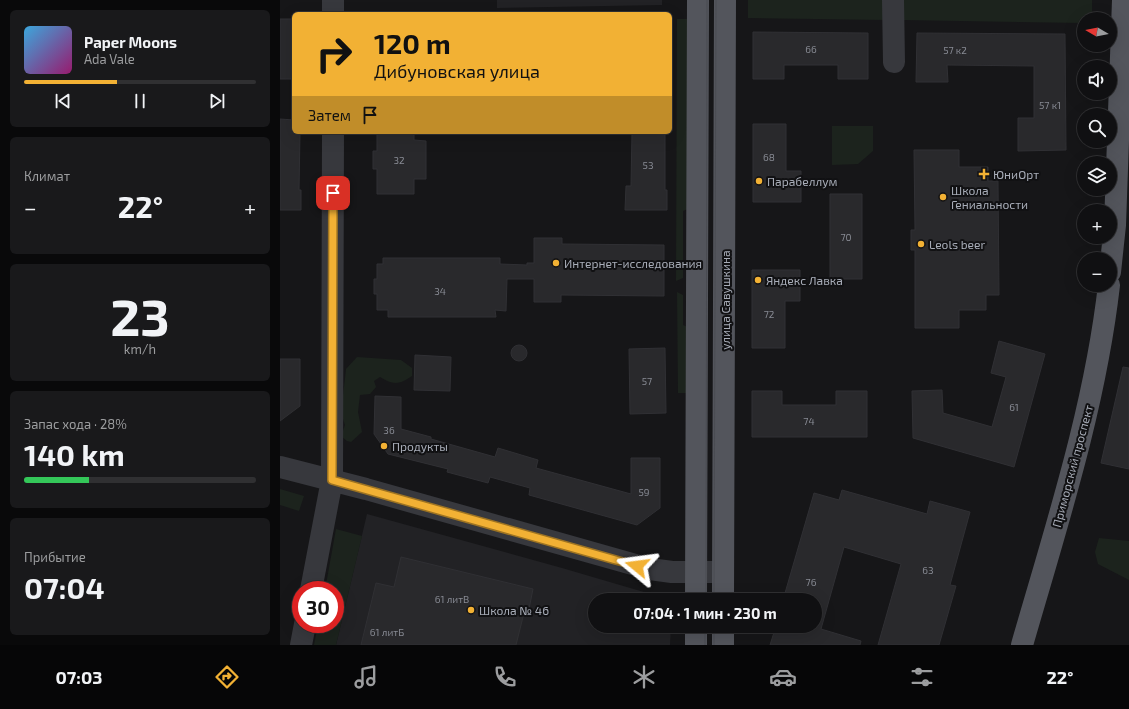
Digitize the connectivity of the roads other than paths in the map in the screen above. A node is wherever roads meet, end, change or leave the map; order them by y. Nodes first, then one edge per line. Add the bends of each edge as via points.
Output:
1 (333, 0) edge
2 (698, 0) edge
3 (725, 0) edge
4 (894, 0) edge
5 (1123, 0) edge
6 (333, 12) edge
7 (894, 62) dead end
8 (333, 134) edge
9 (1112, 252) edge
10 (1108, 292) edge
11 (280, 467) edge
12 (332, 480) junction
13 (696, 572) junction
14 (723, 572) junction
15 (313, 581) edge
16 (696, 593) edge
17 (723, 593) edge
18 (303, 633) edge
19 (696, 633) edge
20 (723, 633) edge
21 (301, 645) edge
22 (696, 645) edge
23 (723, 645) edge
24 (1022, 645) edge

1 - 6 street
2 - 13 main road
3 - 14 main road, улица Савушкина
4 - 7 street
5 - 9 main road
8 - 12 street
10 - 24 main road, Приморский проспект via 1090,397
11 - 12 street
12 - 13 street via 650,569
12 - 15 street
13 - 14 street
13 - 16 main road
14 - 17 main road, улица Савушкина
18 - 21 street
19 - 22 main road
20 - 23 main road

